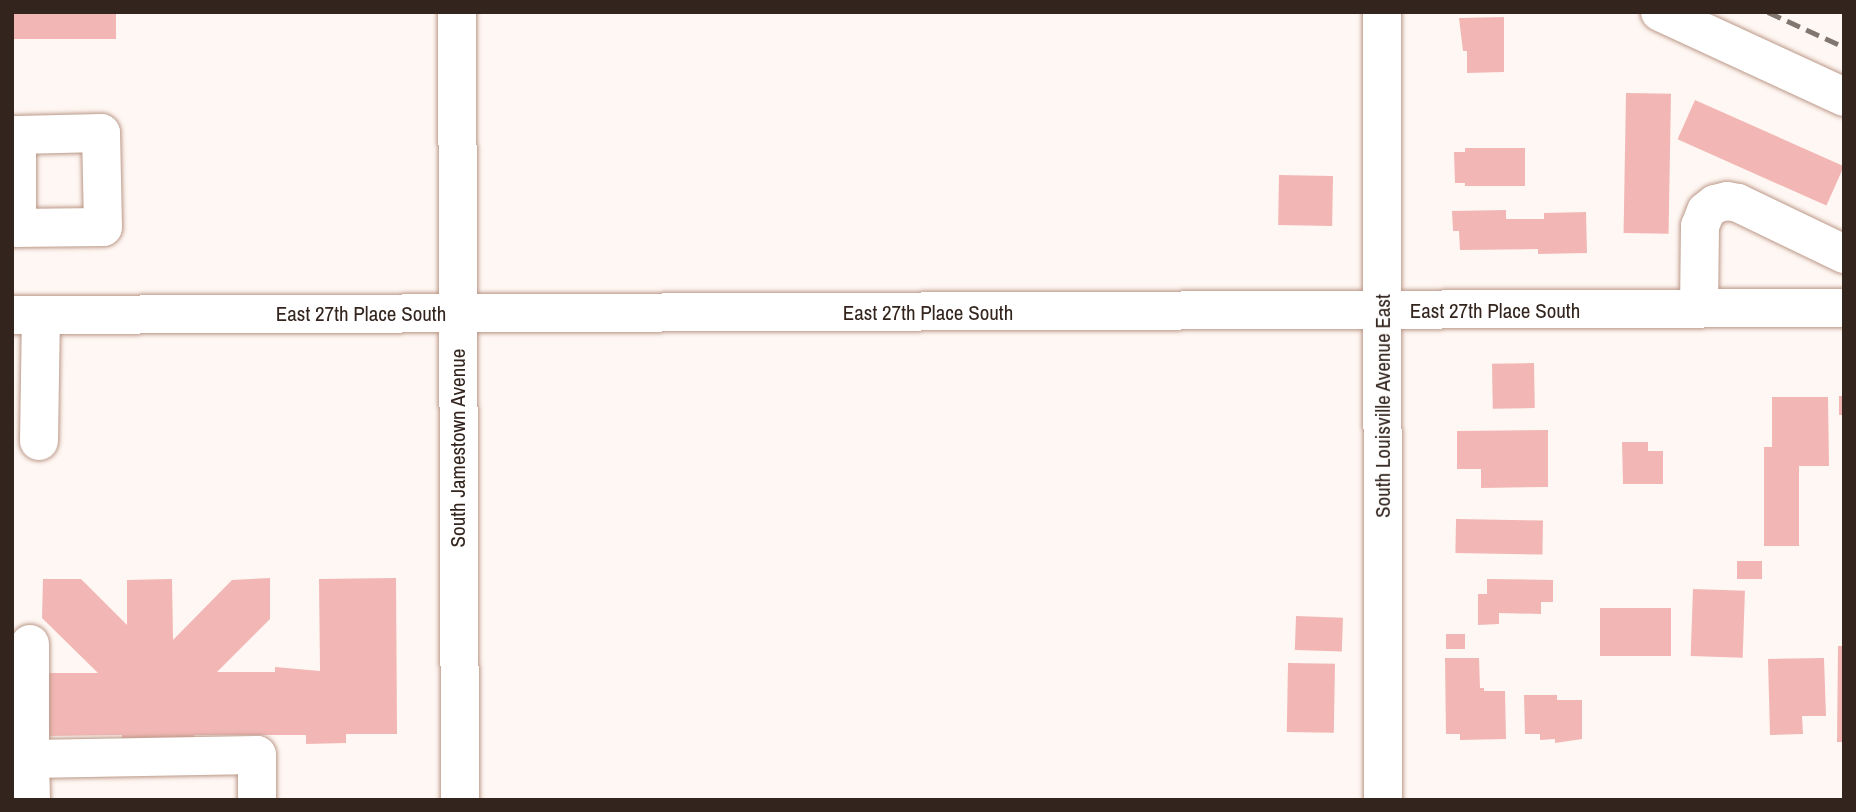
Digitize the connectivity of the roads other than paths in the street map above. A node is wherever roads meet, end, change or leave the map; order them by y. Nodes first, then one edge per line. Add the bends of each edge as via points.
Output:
1 (457, 12) edge
2 (1382, 12) edge
3 (1660, 12) edge
4 (1844, 97) edge
5 (1844, 254) edge
6 (1844, 308) edge
7 (1699, 309) junction
8 (1383, 312) junction
9 (27, 314) edge
10 (458, 314) junction
11 (40, 441) dead end
12 (30, 645) dead end
13 (30, 759) junction
14 (31, 800) edge
15 (257, 800) edge
16 (460, 800) edge
17 (1383, 800) edge

1 - 10 main road, South Jamestown Avenue
2 - 8 main road, South Louisville Avenue East
3 - 4 main road
5 - 7 main road via 1738,203 1715,204 1700,226
6 - 7 main road, East 27th Place South
7 - 8 main road, East 27th Place South
8 - 10 main road, East 27th Place South
8 - 17 main road, South Louisville Avenue East
9 - 10 main road, East 27th Place South
9 - 11 main road
10 - 16 main road, South Jamestown Avenue
12 - 13 main road
13 - 14 main road
13 - 15 main road via 257,755

